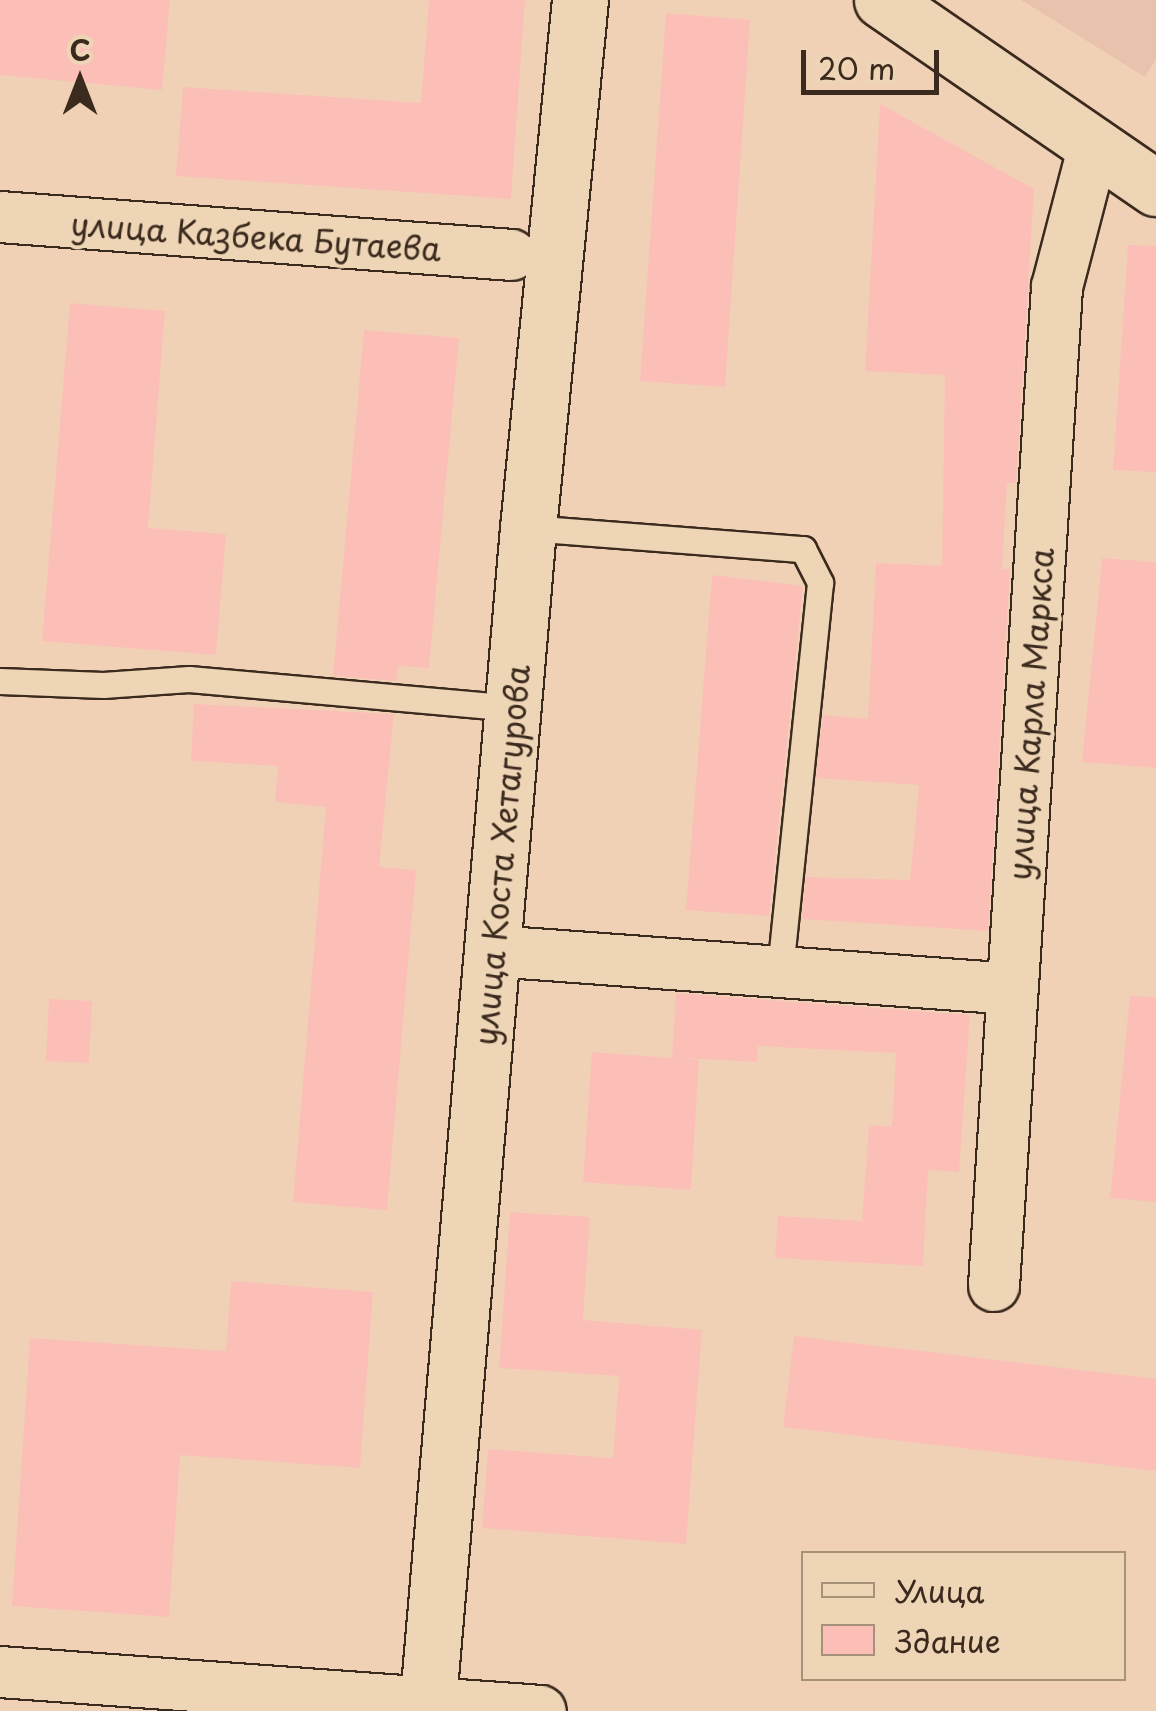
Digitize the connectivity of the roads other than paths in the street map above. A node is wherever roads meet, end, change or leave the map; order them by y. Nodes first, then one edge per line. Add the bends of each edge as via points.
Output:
1 (580, 0) edge
2 (882, 0) edge
3 (1094, 145) junction
4 (1156, 188) edge
5 (0, 217) edge
6 (512, 255) dead end
7 (528, 528) junction
8 (0, 680) edge
9 (514, 708) junction
10 (493, 951) junction
11 (780, 972) junction
12 (1013, 989) junction
13 (994, 1286) dead end
14 (0, 1672) edge
15 (428, 1707) edge
16 (541, 1711) edge

1 - 7 main road, улица Коста Хетагурова
2 - 3 main road
3 - 4 main road
3 - 12 street, улица Карла Маркса via 1057,287
5 - 6 street, улица Казбека Бутаева
7 - 9 main road, улица Коста Хетагурова
7 - 11 lane via 804,549 820,583
8 - 9 lane via 103,685 189,679
9 - 10 main road, улица Коста Хетагурова
10 - 11 street
10 - 15 main road, улица Коста Хетагурова
11 - 12 street
12 - 13 street, улица Карла Маркса
14 - 15 street
15 - 16 street

